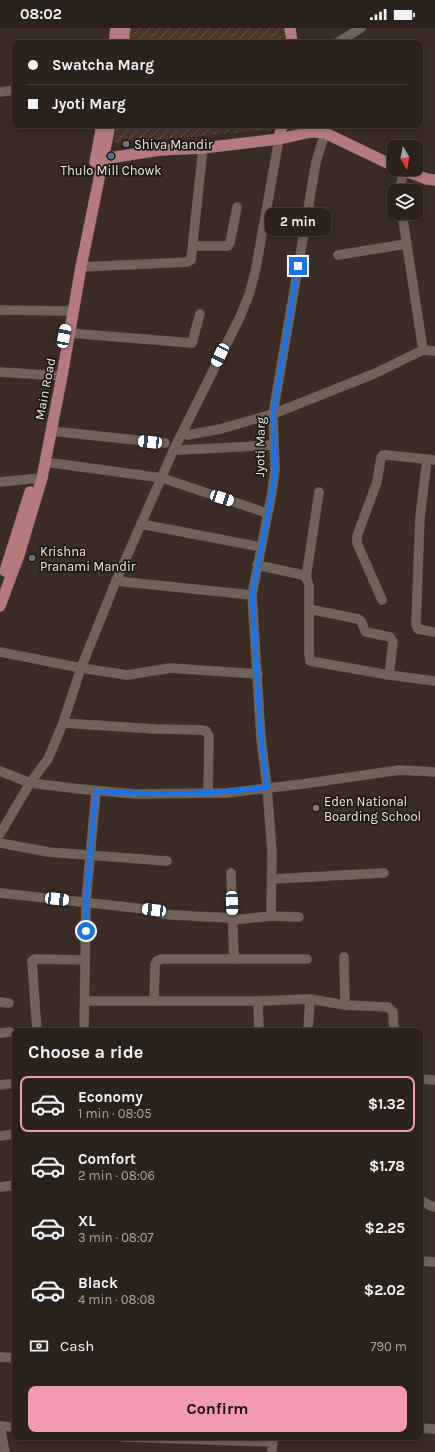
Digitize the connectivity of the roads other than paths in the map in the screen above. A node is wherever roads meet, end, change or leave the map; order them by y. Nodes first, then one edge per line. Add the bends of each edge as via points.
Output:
1 (116, 28) edge
2 (125, 28) edge
3 (290, 28) edge
4 (361, 28) edge
5 (114, 40) edge
6 (123, 40) edge
7 (292, 40) edge
8 (342, 40) edge
9 (12, 90) edge
10 (0, 92) edge
11 (102, 128) edge
12 (109, 128) edge
13 (281, 128) edge
14 (323, 129) edge
15 (279, 139) junction
16 (202, 148) junction
17 (103, 159) junction
18 (387, 163) edge
19 (422, 176) edge
20 (435, 180) edge
21 (237, 207) dead end
22 (403, 220) edge
23 (406, 244) junction
24 (193, 246) junction
25 (338, 255) dead end
26 (81, 267) junction
27 (0, 310) edge
28 (71, 311) junction
29 (200, 314) dead end
30 (69, 333) junction
31 (423, 350) junction
32 (435, 351) edge
33 (0, 372) edge
34 (59, 375) junction
35 (273, 414) junction
36 (51, 430) junction
37 (182, 433) junction
38 (165, 443) dead end
39 (274, 445) junction
40 (174, 449) junction
41 (431, 460) edge
42 (45, 462) junction
43 (162, 478) junction
44 (38, 479) junction
45 (0, 482) edge
46 (318, 492) dead end
47 (267, 513) junction
48 (141, 524) junction
49 (261, 547) junction
50 (257, 565) junction
51 (306, 578) junction
52 (116, 581) junction
53 (0, 589) edge
54 (252, 595) junction
55 (382, 600) dead end
56 (0, 606) edge
57 (309, 610) junction
58 (435, 632) edge
59 (0, 652) edge
60 (81, 668) junction
61 (258, 674) junction
62 (389, 675) junction
63 (435, 681) edge
64 (63, 723) junction
65 (0, 771) edge
66 (435, 772) edge
67 (30, 783) junction
68 (267, 787) junction
69 (96, 791) junction
70 (208, 793) junction
71 (0, 834) edge
72 (0, 843) edge
73 (90, 856) junction
74 (167, 861) dead end
75 (231, 873) dead end
76 (384, 873) dead end
77 (272, 879) junction
78 (0, 893) edge
79 (86, 902) junction
80 (271, 916) junction
81 (299, 917) dead end
82 (232, 919) junction
83 (344, 957) dead end
84 (234, 959) junction
85 (307, 959) dead end
86 (85, 960) junction
87 (310, 999) junction
88 (154, 1001) junction
89 (258, 1001) junction
90 (85, 1002) junction
91 (345, 1005) junction
92 (37, 1028) edge
93 (84, 1028) edge
94 (259, 1028) edge
95 (308, 1028) edge
96 (394, 1028) edge
97 (10, 1032) dead end
98 (0, 1033) edge
99 (423, 1079) edge
100 (435, 1080) edge
101 (12, 1083) edge
102 (0, 1085) edge
103 (12, 1134) edge
104 (0, 1136) edge
105 (12, 1185) edge
106 (0, 1187) edge
107 (423, 1261) edge
108 (435, 1262) edge
109 (0, 1357) edge
110 (12, 1358) edge
111 (0, 1426) edge
112 (12, 1427) edge
113 (423, 1428) edge
114 (435, 1429) edge
115 (273, 1440) edge
116 (5, 1452) edge
117 (272, 1452) edge

1 - 5 main road
2 - 6 main road
3 - 7 main road
4 - 8 street
9 - 10 street
11 - 28 main road, Main Road
12 - 17 main road, Main Road
13 - 15 main road
14 - 15 main road
14 - 18 main road
14 - 35 street, Jyoti Marg
15 - 16 main road
15 - 37 street via 250,292
16 - 17 main road via 160,150
16 - 24 street
17 - 26 main road, Main Road
19 - 20 main road
21 - 24 street via 228,246
22 - 23 street
23 - 25 street
23 - 31 street
24 - 26 street via 191,260 187,262
26 - 28 main road, Main Road
27 - 28 street
28 - 30 main road, Main Road
28 - 34 main road, Main Road
29 - 30 street via 192,342
30 - 34 main road, Main Road
31 - 32 street
31 - 35 street via 376,373
33 - 34 street
34 - 36 main road, Main Road
34 - 44 main road, Main Road
35 - 37 street via 220,429 188,435
35 - 39 street, Jyoti Marg
36 - 38 street
36 - 42 main road, Main Road
37 - 40 street
39 - 40 street
39 - 47 street, Jyoti Marg via 275,470
40 - 43 street
41 - 55 street via 386,455 381,458 377,482 357,536 357,543
41 - 58 street via 420,517 416,624 418,629
42 - 43 street
42 - 44 main road, Main Road
43 - 47 street
43 - 48 street
44 - 45 street
44 - 53 main road, Main Road
44 - 56 main road, Main Road via 19,555
46 - 51 street
47 - 49 street, Jyoti Marg
48 - 49 street
48 - 52 street
49 - 50 street, Jyoti Marg
50 - 51 street via 303,575
50 - 54 street, Jyoti Marg
51 - 57 street via 309,586
52 - 54 street
52 - 60 street
54 - 61 street, Jyoti Marg
57 - 62 street via 358,619 362,621 366,632 390,637 393,642
57 - 62 street via 310,661
59 - 60 street
60 - 61 street via 127,675 170,668
60 - 64 street
61 - 68 street, Jyoti Marg via 261,738
62 - 63 street
64 - 67 street via 48,760
64 - 70 street via 206,731 209,736
65 - 67 street
66 - 68 street via 399,770
67 - 69 street
67 - 71 street
68 - 70 street
68 - 77 street, Jyoti Marg
69 - 70 street via 135,794
69 - 73 street
72 - 73 street via 48,852
73 - 74 street
73 - 79 street
75 - 82 street
76 - 77 street
77 - 80 street, Jyoti Marg
78 - 79 street
79 - 82 street via 154,910 172,916
79 - 86 street
80 - 81 street
80 - 82 street
82 - 84 street
83 - 91 street
84 - 85 street
84 - 88 street via 157,961
86 - 90 street
86 - 92 street via 32,961
87 - 89 street
87 - 91 street
87 - 95 street
88 - 89 street
88 - 90 street
89 - 94 street
90 - 93 street
91 - 96 street via 388,1007 393,1012
97 - 98 street
99 - 100 street
101 - 102 street
103 - 104 street
105 - 106 street
107 - 108 street
109 - 110 street
111 - 112 street
111 - 116 street
113 - 114 street
115 - 117 street

